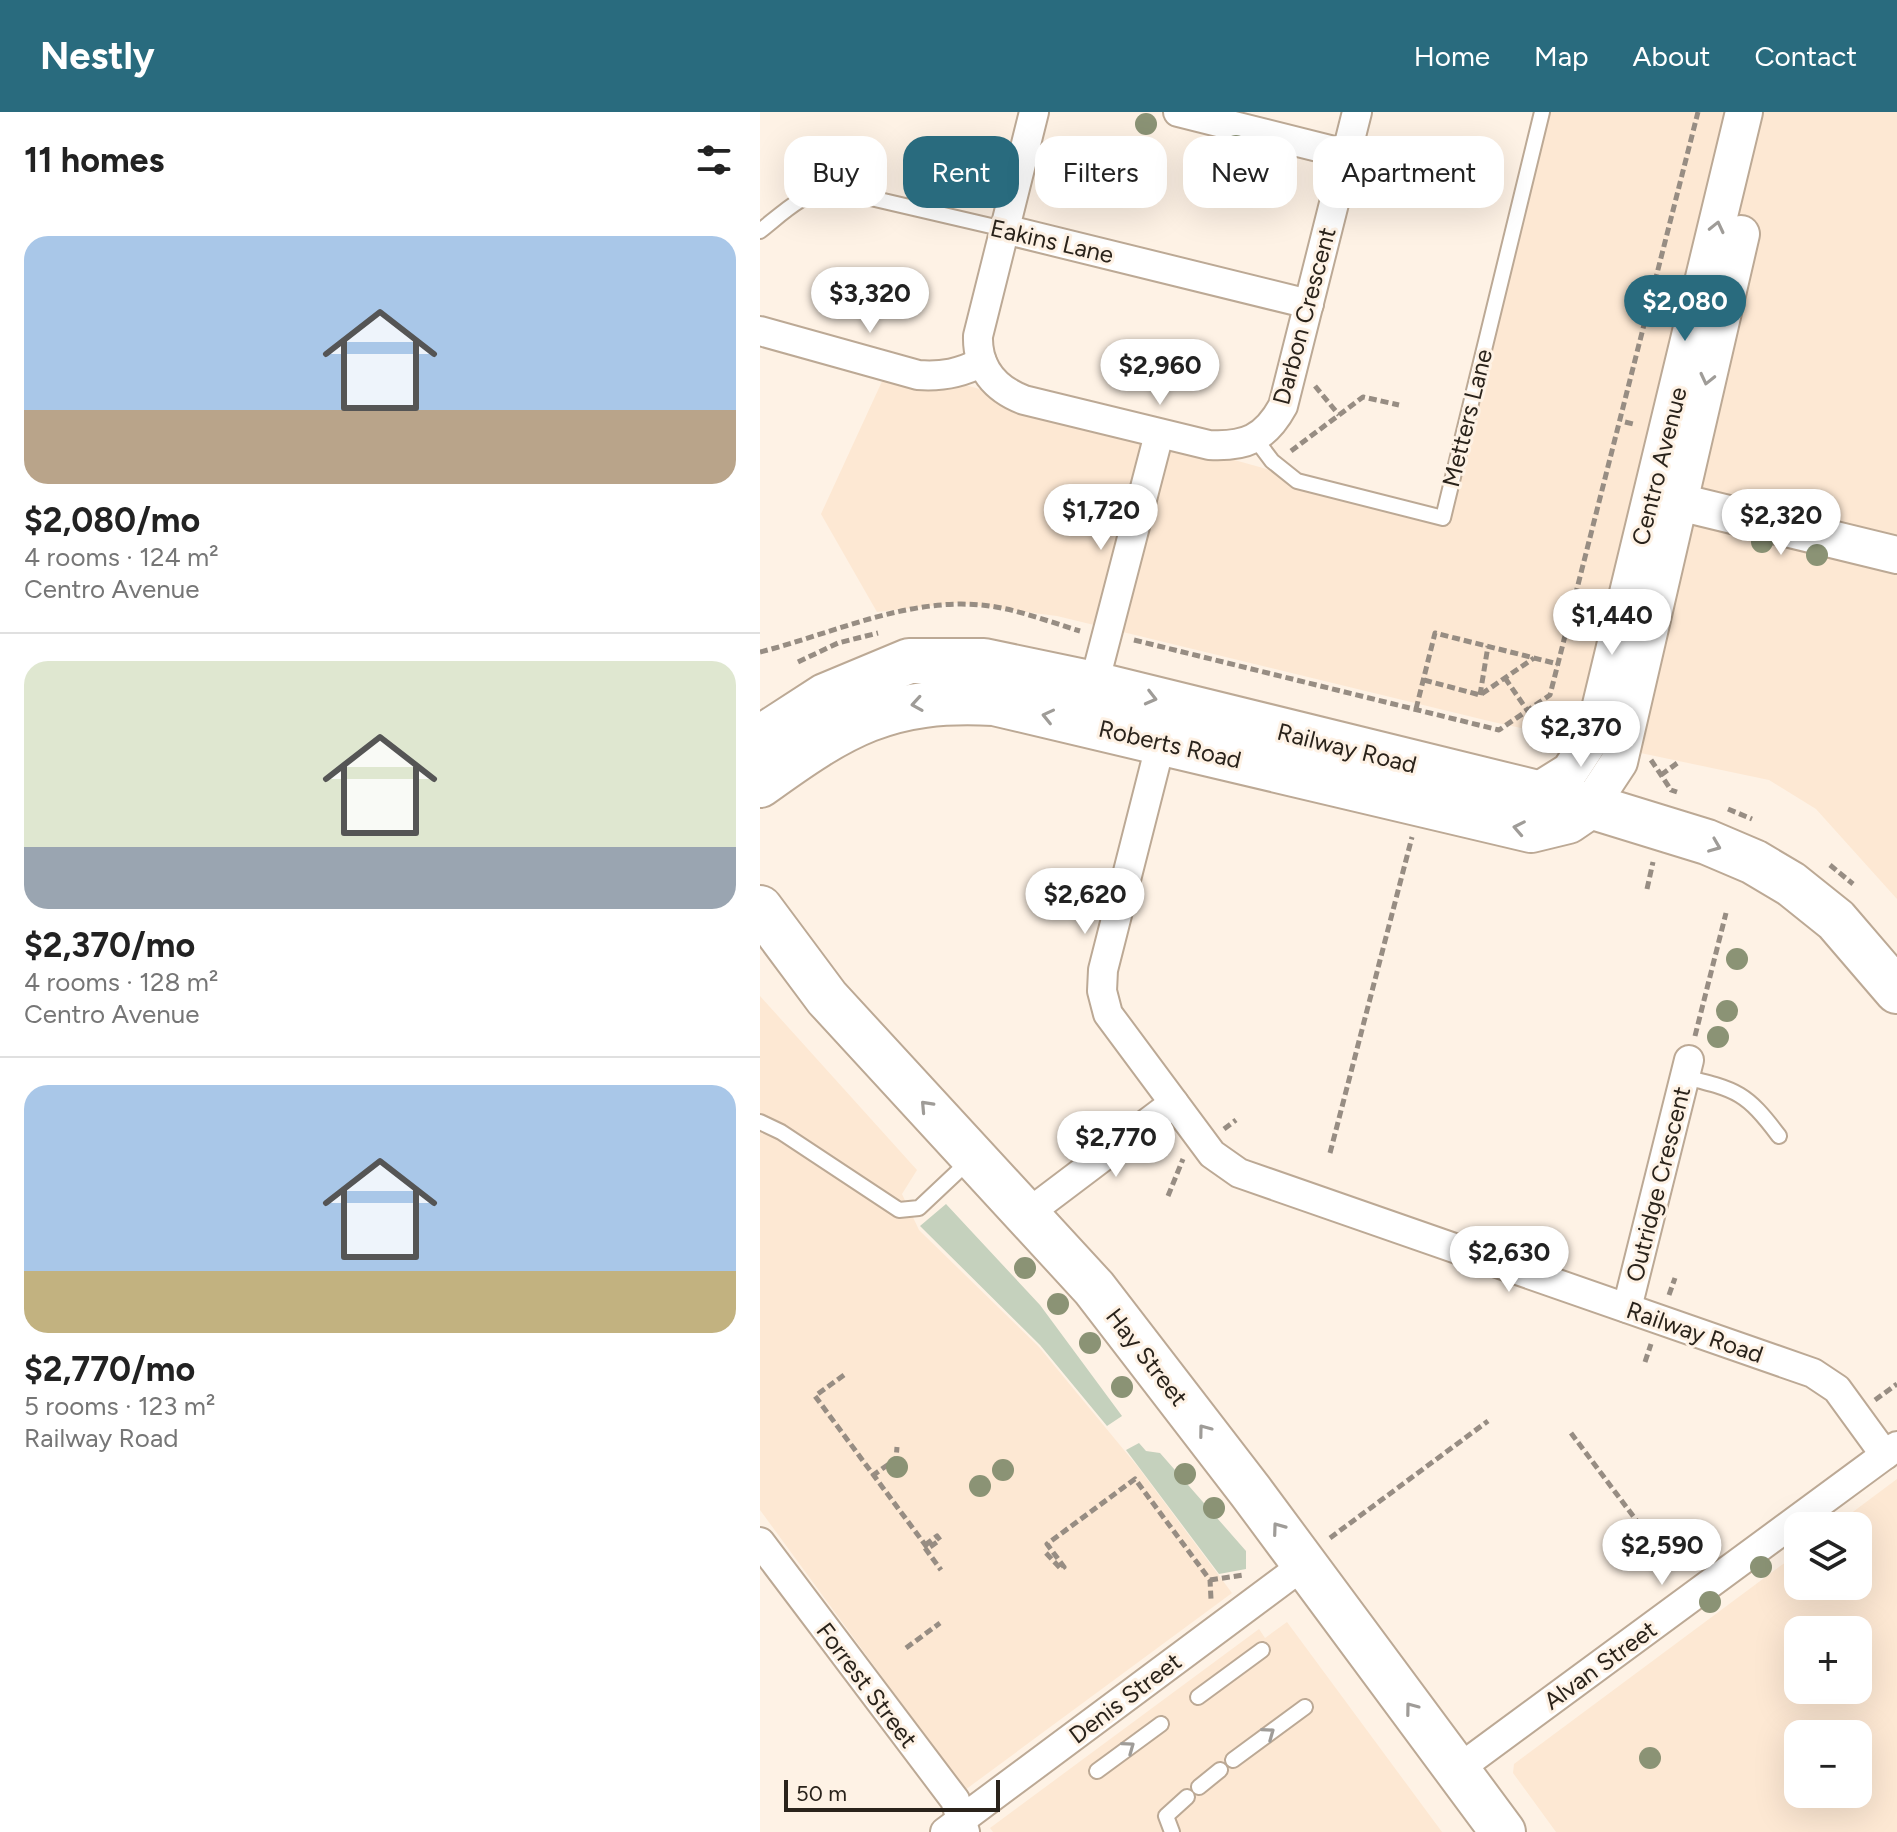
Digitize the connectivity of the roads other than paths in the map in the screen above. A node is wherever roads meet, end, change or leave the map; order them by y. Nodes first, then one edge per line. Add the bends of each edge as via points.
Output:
1 (1034, 112) edge
2 (1178, 112) edge
3 (1357, 112) edge
4 (1542, 112) edge
5 (1744, 112) edge
6 (1769, 112) edge
7 (1351, 136) edge
8 (1313, 146) edge
9 (1333, 208) edge
10 (1004, 229) junction
11 (760, 231) edge
12 (1309, 304) junction
13 (760, 331) edge
14 (982, 362) junction
15 (1159, 434) junction
16 (1254, 437) junction
17 (1679, 502) junction
18 (1897, 555) edge
19 (909, 661) junction
20 (1094, 684) junction
21 (760, 698) edge
22 (760, 738) edge
23 (1161, 742) junction
24 (1632, 754) junction
25 (760, 785) edge
26 (1533, 794) junction
27 (1590, 806) junction
28 (1648, 840) junction
29 (760, 908) edge
30 (760, 946) edge
31 (1897, 991) edge
32 (827, 998) junction
33 (1687, 1068) joint
34 (1174, 1103) junction
35 (760, 1122) edge
36 (1779, 1136) dead end
37 (973, 1157) junction
38 (1027, 1214) junction
39 (1627, 1308) junction
40 (1891, 1450) edge
41 (760, 1542) edge
42 (1317, 1551) junction
43 (1262, 1650) dead end
44 (1198, 1697) dead end
45 (1305, 1707) dead end
46 (1161, 1724) dead end
47 (1233, 1760) dead end
48 (1220, 1770) dead end
49 (1457, 1770) junction
50 (1097, 1771) dead end
51 (1199, 1787) dead end
52 (1187, 1797) dead end
53 (957, 1828) edge
54 (1172, 1832) edge
55 (1503, 1832) edge

1 - 10 street
2 - 8 street
3 - 7 street, Darbon Crescent
4 - 16 lane, Metters Lane via 1443,518 1297,481
26 -> 5 street, Centro Avenue via 1570,771 1594,734
6 -> 17 street, Centro Avenue
9 - 12 street, Darbon Crescent
10 - 11 lane, Eakins Lane via 832,189 802,199
10 - 12 street, Eakins Lane
10 - 14 street via 978,336
12 - 16 street, Darbon Crescent via 1283,406 1273,425
13 - 14 street via 918,375 951,374
14 - 15 street via 991,381 1006,394
15 - 16 street via 1238,447
15 - 20 street
17 - 18 street
17 - 24 street, Centro Avenue
19 - 20 main road, Railway Road via 984,661
19 - 21 main road via 855,663
19 - 22 main road, Railway Road via 825,696
20 -> 26 main road, Railway Road
23 -> 25 main road, Roberts Road via 994,703 937,701 887,711 846,727
27 -> 23 main road, Roberts Road via 1568,821 1531,830
23 - 34 street, Railway Road via 1102,991 1108,1014
24 - 27 street, Centro Avenue
24 - 28 street
26 - 27 main road, Railway Road
27 - 28 main road, Railway Road
28 -> 31 main road, Railway Road via 1707,842 1791,884 1836,920
29 - 32 main road, Hay Street
30 - 32 main road via 783,975
37 -> 32 main road, Hay Street
33 - 36 lane via 1753,1102
33 - 39 street, Outridge Crescent
34 - 38 street
34 - 39 street, Railway Road via 1212,1154 1239,1173
35 - 37 lane via 899,1210 919,1208
37 - 38 main road, Hay Street
42 -> 38 main road, Hay Street
39 - 40 street, Railway Road via 1827,1380
40 - 49 street, Alvan Street
41 - 53 street, Forrest Street via 955,1800
49 -> 42 main road, Hay Street
42 - 53 street, Denis Street
43 - 44 lane
47 -> 45 lane
50 -> 46 lane
48 - 51 lane
49 - 55 main road, Hay Street
52 - 54 lane via 1166,1816

